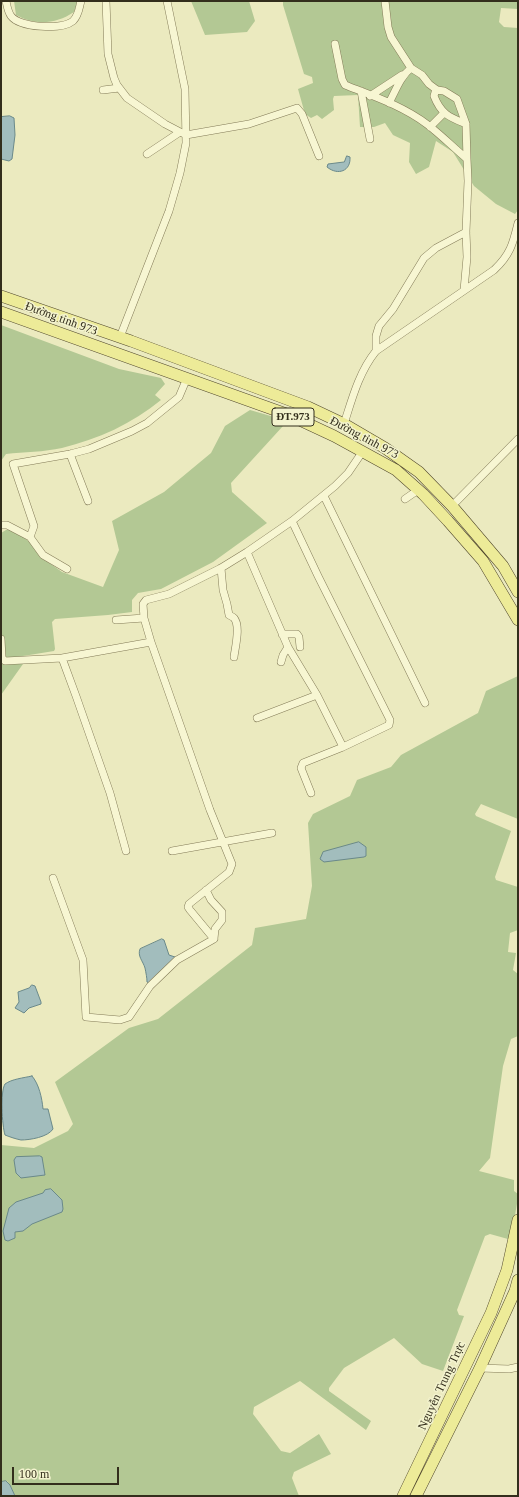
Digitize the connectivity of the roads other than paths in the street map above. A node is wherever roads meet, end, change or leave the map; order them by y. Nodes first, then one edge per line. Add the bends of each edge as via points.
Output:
1 (6, 1) edge
2 (82, 1) edge
3 (106, 1) edge
4 (167, 1) edge
5 (386, 1) edge
6 (335, 44) dead end
7 (411, 68) junction
8 (405, 73) junction
9 (119, 88) junction
10 (436, 89) junction
11 (103, 90) dead end
12 (361, 91) junction
13 (370, 96) junction
14 (389, 103) junction
15 (444, 113) junction
16 (466, 124) junction
17 (430, 127) junction
18 (183, 134) junction
19 (370, 139) dead end
20 (147, 154) dead end
21 (319, 156) dead end
22 (467, 159) junction
23 (518, 223) edge
24 (466, 232) junction
25 (464, 290) junction
26 (1, 296) edge
27 (1, 312) edge
28 (120, 337) junction
29 (376, 351) junction
30 (190, 364) junction
31 (187, 378) junction
32 (344, 424) junction
33 (518, 439) edge
34 (363, 451) junction
35 (70, 454) junction
36 (418, 490) junction
37 (324, 496) junction
38 (405, 499) dead end
39 (88, 501) dead end
40 (452, 506) junction
41 (292, 520) junction
42 (1, 525) edge
43 (30, 537) junction
44 (247, 552) junction
45 (221, 568) junction
46 (67, 569) dead end
47 (518, 592) edge
48 (144, 618) junction
49 (116, 620) dead end
50 (518, 620) edge
51 (282, 634) junction
52 (1, 639) edge
53 (151, 642) junction
54 (288, 647) junction
55 (300, 647) dead end
56 (234, 657) dead end
57 (62, 658) junction
58 (281, 662) dead end
59 (317, 695) junction
60 (425, 703) dead end
61 (257, 718) dead end
62 (343, 747) junction
63 (311, 793) dead end
64 (272, 832) dead end
65 (222, 842) junction
66 (126, 851) dead end
67 (172, 851) dead end
68 (53, 878) dead end
69 (206, 890) junction
70 (214, 939) junction
71 (518, 1220) edge
72 (507, 1270) junction
73 (518, 1275) edge
74 (502, 1285) junction
75 (517, 1288) edge
76 (518, 1367) edge
77 (480, 1368) junction
78 (403, 1496) edge
79 (416, 1496) edge

1 - 2 street via 12,17 18,21 50,26 70,23 79,11
3 - 9 street via 108,54
4 - 18 street via 185,89
5 - 7 street via 391,37
6 - 12 street via 345,85
7 - 8 street
7 - 10 street
8 - 13 street
8 - 14 street
9 - 11 street
9 - 18 street via 127,98
10 - 15 street via 434,96
10 - 16 street via 457,99
12 - 13 street
12 - 19 street
13 - 14 street
14 - 17 street via 411,113
15 - 16 street
15 - 17 street
16 - 22 street
17 - 22 street
18 - 20 street
18 - 21 street via 249,124 297,108 302,114
18 - 28 street via 180,173 169,211
22 - 24 street
23 - 25 street via 514,241 505,260
24 - 25 street
24 - 29 street via 436,248 424,258 394,309 379,326
25 - 29 street
26 - 28 main road, Đường tỉnh 973 / ĐT.973
27 - 31 main road, Đường tỉnh 973 / ĐT.973
28 - 30 main road, Đường tỉnh 973 / ĐT.973
29 - 32 street via 356,386
30 - 31 main road
30 - 32 main road, Đường tỉnh 973 / ĐT.973 via 308,407
31 - 34 main road, Đường tỉnh 973 / ĐT.973 via 289,416
31 - 35 street via 179,397 147,423 112,440
32 - 40 main road, Đường tỉnh 973 / ĐT.973 via 419,472
33 - 40 street
34 - 36 main road, Đường tỉnh 973 / ĐT.973 via 396,470
34 - 37 street via 348,473
35 - 39 street
35 - 43 street via 13,464 34,526
36 - 38 street
36 - 50 main road, Đường tỉnh 973 / ĐT.973 via 483,560
37 - 41 street
37 - 60 street
40 - 47 main road, Đường tỉnh 973 / ĐT.973 via 503,566
41 - 44 street
41 - 62 street via 390,720 389,725
42 - 43 street via 7,524
43 - 46 street via 43,555
44 - 45 street
44 - 51 street
45 - 48 street via 169,594 146,600 142,607
45 - 56 street via 229,614 235,619 237,626
48 - 49 street
48 - 53 street
51 - 54 street
51 - 55 street via 297,634
52 - 57 street via 2,658 5,661
53 - 57 street
53 - 65 street
54 - 58 street
54 - 59 street
57 - 66 street via 110,794
59 - 61 street
59 - 62 street
62 - 63 street via 303,763 301,768
64 - 65 street
65 - 67 street
65 - 69 street via 232,864 231,868
68 - 70 street via 83,960 86,1017 120,1020 129,1017 150,986 172,964
69 - 70 street via 222,912 222,920 215,929
69 - 70 street via 188,907
71 - 72 main road
72 - 73 main road
72 - 74 main road
74 - 75 main road
74 - 78 main road, Nguyễn Trung Trực
75 - 77 main road
76 - 77 street
77 - 79 main road

